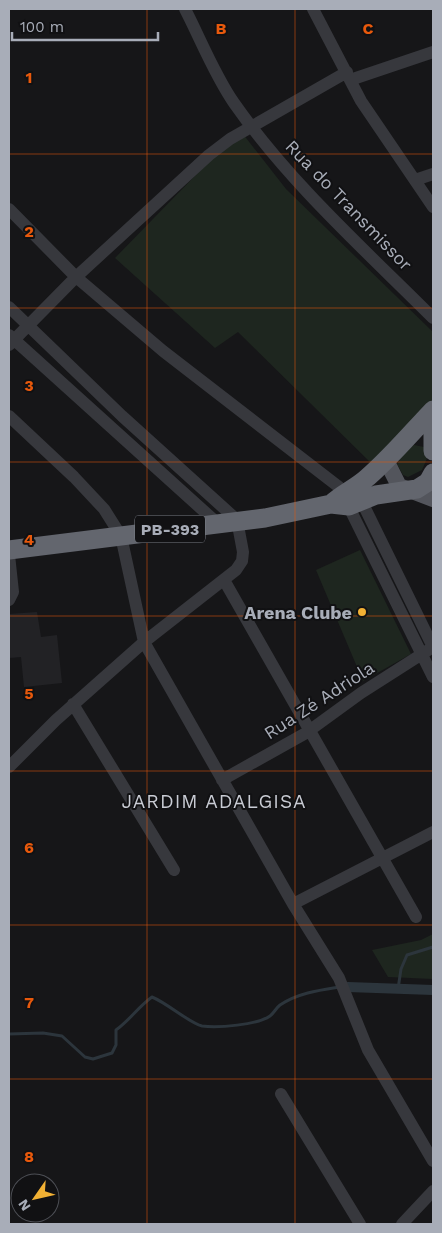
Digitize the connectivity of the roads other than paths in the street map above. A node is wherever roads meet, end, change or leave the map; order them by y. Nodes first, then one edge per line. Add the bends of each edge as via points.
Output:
1 (185, 9) edge
2 (313, 9) edge
3 (433, 52) edge
4 (348, 76) junction
5 (252, 127) junction
6 (433, 174) edge
7 (415, 180) junction
8 (433, 207) edge
9 (9, 209) edge
10 (76, 277) junction
11 (9, 307) edge
12 (433, 318) edge
13 (27, 324) junction
14 (10, 340) edge
15 (433, 410) edge
16 (9, 416) edge
17 (433, 429) edge
18 (409, 434) junction
19 (433, 452) edge
20 (386, 460) junction
21 (433, 473) edge
22 (411, 491) junction
23 (433, 499) edge
24 (346, 501) junction
25 (237, 520) junction
26 (216, 522) junction
27 (121, 536) junction
28 (9, 550) edge
29 (9, 555) edge
30 (10, 578) edge
31 (224, 580) junction
32 (9, 600) edge
33 (144, 642) junction
34 (430, 648) edge
35 (433, 676) edge
36 (74, 704) junction
37 (310, 730) junction
38 (9, 767) edge
39 (222, 780) junction
40 (433, 832) edge
41 (383, 858) junction
42 (174, 870) dead end
43 (293, 904) junction
44 (416, 917) dead end
45 (281, 1094) dead end
46 (433, 1161) edge
47 (433, 1191) edge
48 (360, 1224) edge
49 (402, 1224) edge

1 - 5 street, Rua do Transmissor via 233,102
2 - 4 street
3 - 4 street
4 - 5 street
4 - 7 street via 361,101
5 - 10 street via 209,155
5 - 12 street, Rua do Transmissor via 297,182
6 - 7 street
7 - 8 street
9 - 10 street
10 - 13 street
10 - 24 street via 163,351 332,480
11 - 13 street
13 - 14 street
13 - 25 street
14 - 26 street
15 - 18 highway
16 - 27 street via 104,509
17 - 19 highway
18 - 19 main road via 427,444
18 - 20 highway
20 - 22 main road via 399,486
20 - 24 highway, PB-393 via 357,486
21 - 22 highway via 428,482
22 - 23 main road
22 - 24 highway, PB-393
24 - 25 highway, PB-393 via 265,518
24 - 34 street
25 - 26 highway, PB-393
25 - 31 street via 242,561
26 - 27 highway, PB-393
27 - 28 highway, PB-393
27 - 33 street
29 - 30 street
30 - 32 street via 13,592
31 - 33 street
31 - 37 street
33 - 36 street
33 - 39 street
34 - 35 street
34 - 37 street, Rua Zé Adriola via 361,692
36 - 38 street
36 - 42 street
37 - 39 street, Rua Zé Adriola
37 - 41 street
39 - 43 street
40 - 41 street
41 - 43 street
41 - 44 street
43 - 46 street via 339,978 368,1050
45 - 48 street
47 - 49 street

